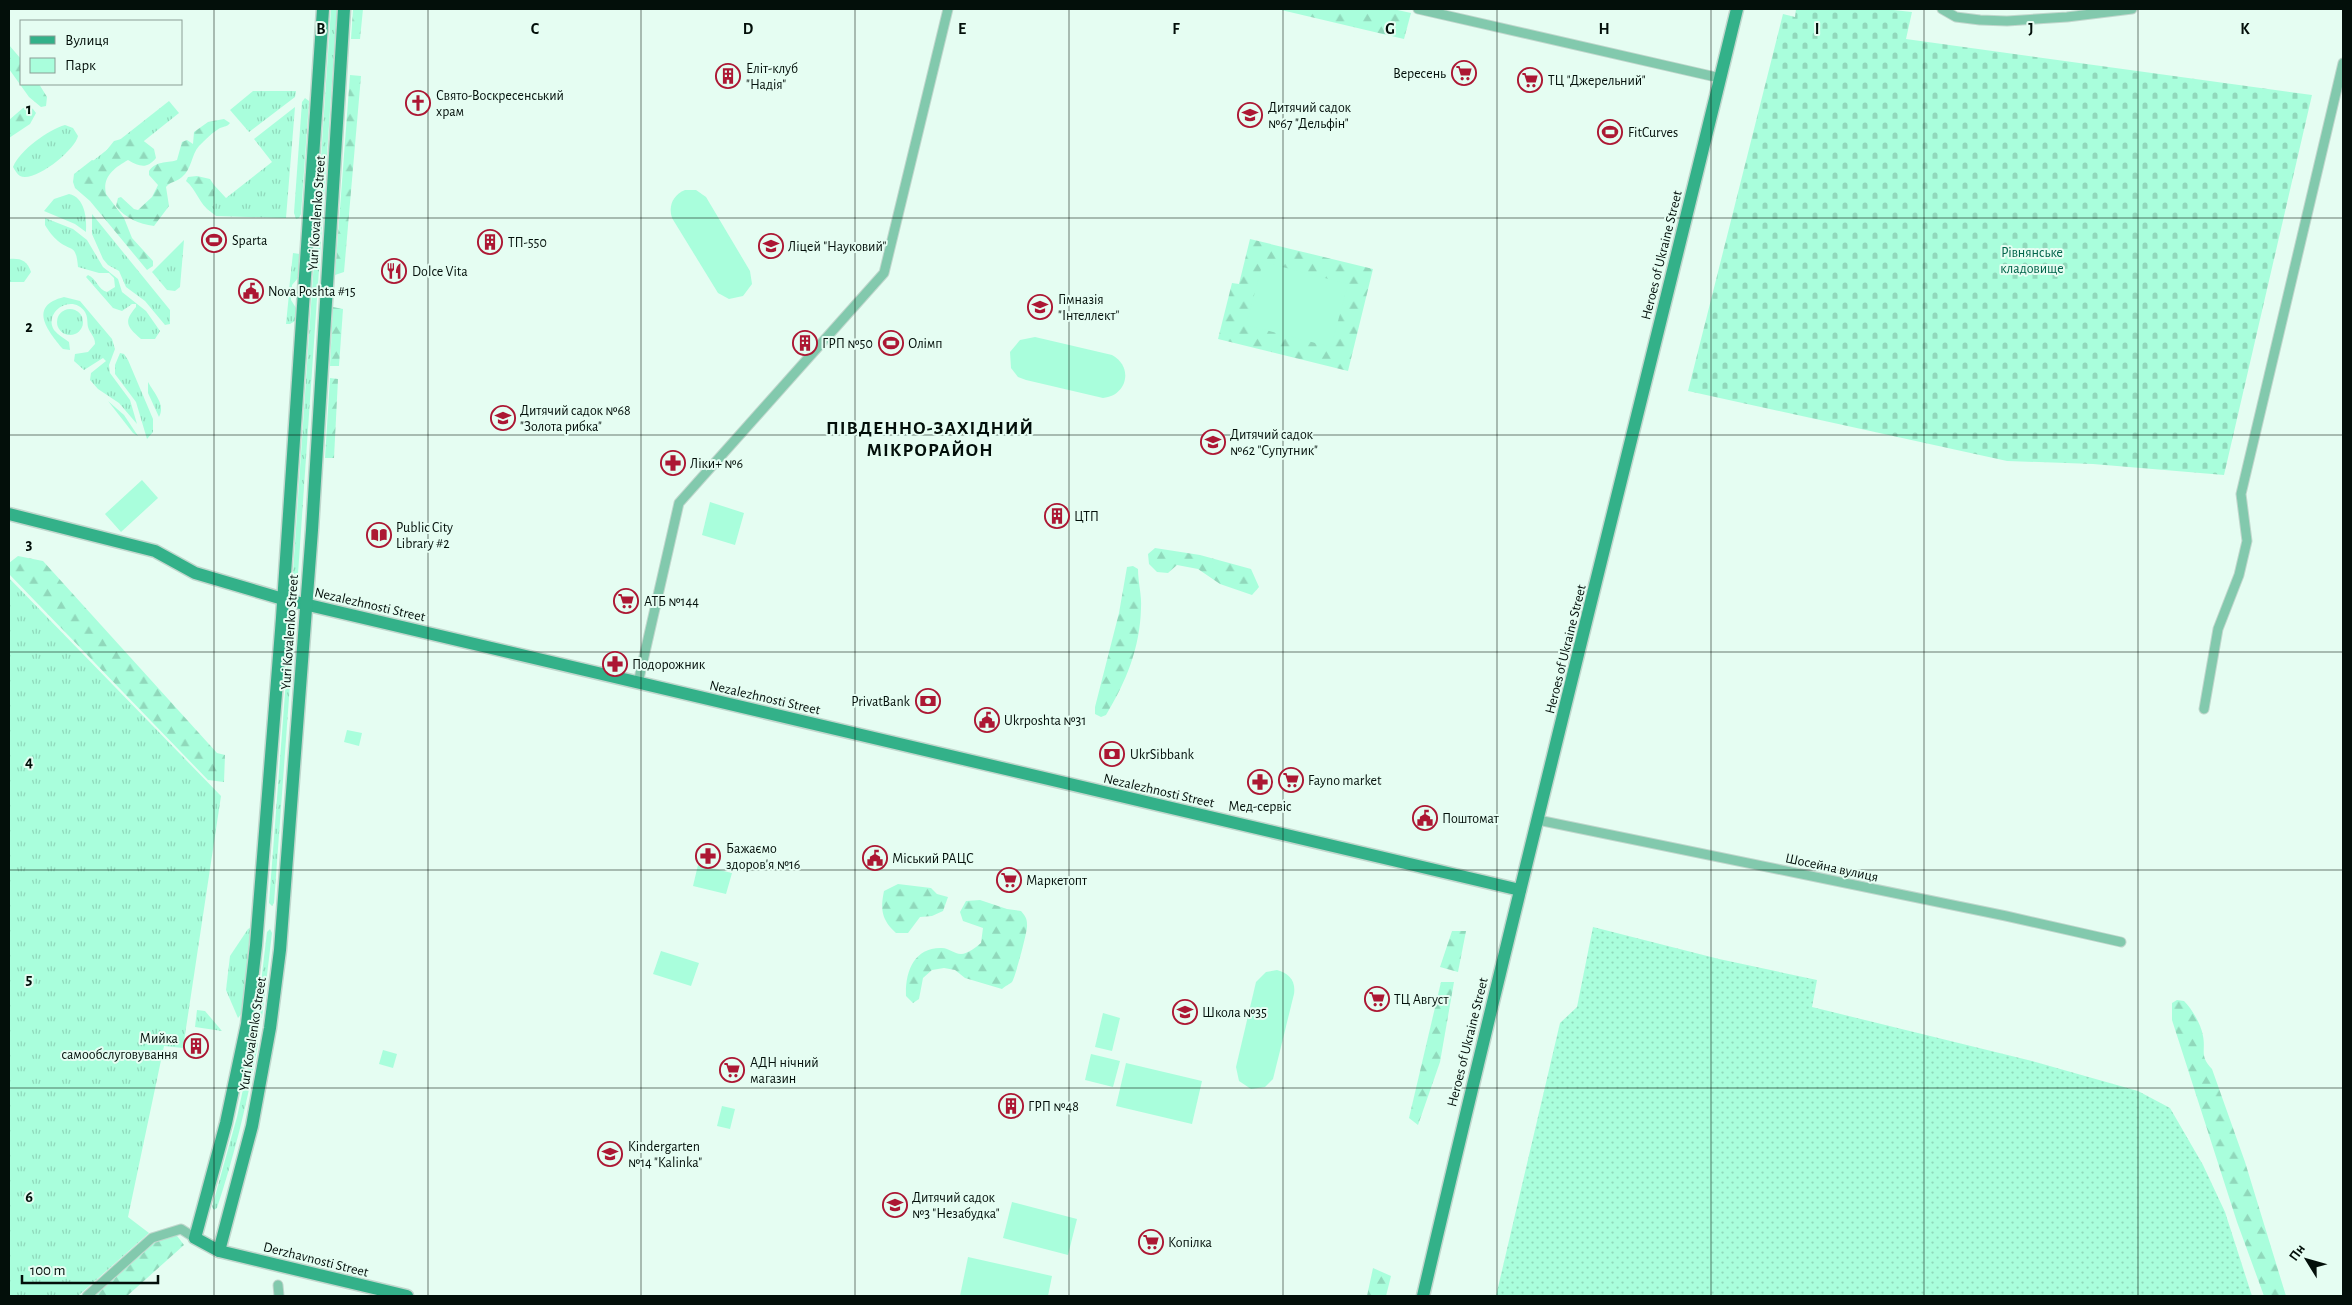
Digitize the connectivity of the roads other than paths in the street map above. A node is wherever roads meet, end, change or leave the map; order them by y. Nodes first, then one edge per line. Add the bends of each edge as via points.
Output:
1 (323, 9) edge
2 (344, 9) edge
3 (948, 9) edge
4 (1418, 9) edge
5 (1737, 9) edge
6 (1942, 9) edge
7 (2132, 9) edge
8 (2343, 63) edge
9 (1720, 78) junction
10 (9, 514) edge
11 (283, 599) junction
12 (306, 604) junction
13 (638, 683) junction
14 (2204, 709) dead end
15 (1538, 820) junction
16 (1520, 890) junction
17 (2121, 942) dead end
18 (195, 1238) junction
19 (219, 1251) junction
20 (278, 1285) dead end
21 (88, 1296) edge
22 (279, 1296) edge
23 (407, 1296) edge
24 (1423, 1296) edge

1 - 11 main road, Yuri Kovalenko Street
2 - 12 main road, Yuri Kovalenko Street
3 - 13 street via 884,273 679,503
4 - 9 street
5 - 9 main road, Heroes of Ukraine Street
6 - 7 street via 1956,17 2008,21
8 - 14 street via 2241,494 2247,541 2239,576 2218,629
9 - 15 main road, Heroes of Ukraine Street
10 - 11 main road, Nezalezhnosti Street via 155,551 195,573
11 - 12 main road, Nezalezhnosti Street
11 - 18 main road, Yuri Kovalenko Street via 247,1024 226,1123
12 - 13 main road, Nezalezhnosti Street
12 - 19 main road, Yuri Kovalenko Street via 280,950 270,1028 252,1126
13 - 16 main road, Nezalezhnosti Street
15 - 16 main road, Heroes of Ukraine Street
15 - 17 street, Шосейна вулиця
16 - 24 main road, Heroes of Ukraine Street
18 - 19 main road, Derzhavnosti Street
18 - 21 street via 181,1229 152,1238
19 - 23 main road, Derzhavnosti Street
20 - 22 street

